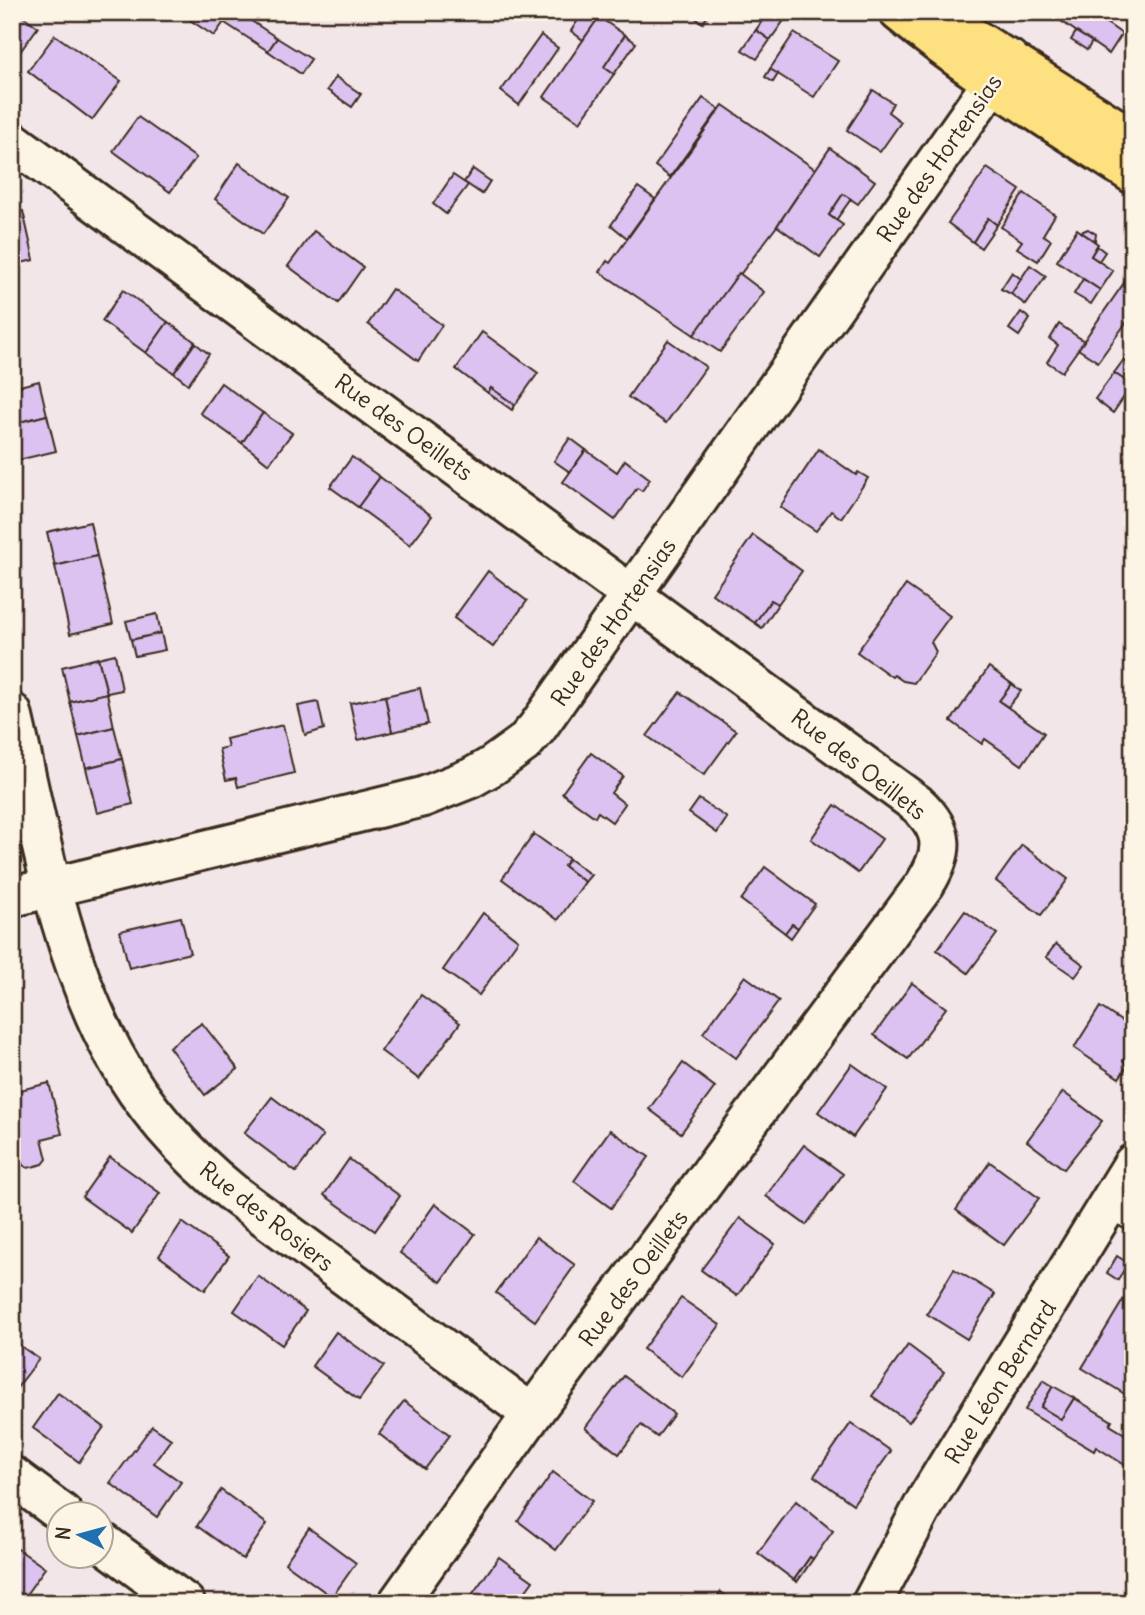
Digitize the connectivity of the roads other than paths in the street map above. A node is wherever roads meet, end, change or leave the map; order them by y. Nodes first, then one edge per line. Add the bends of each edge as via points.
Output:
1 (899, 12) edge
2 (932, 12) edge
3 (1001, 71) junction
4 (1133, 139) edge
5 (12, 141) edge
6 (1133, 174) edge
7 (632, 594) junction
8 (12, 713) edge
9 (22, 795) edge
10 (52, 888) junction
11 (12, 897) edge
12 (1133, 1164) edge
13 (1120, 1214) edge
14 (532, 1414) junction
15 (12, 1476) edge
16 (46, 1501) edge
17 (116, 1552) edge
18 (186, 1603) edge
19 (398, 1603) edge
20 (872, 1603) edge

1 - 3 main road via 945,50
2 - 3 main road
3 - 4 main road
3 - 6 main road
3 - 7 street, Rue des Hortensias
5 - 7 street, Rue des Oeillets
7 - 10 street, Rue des Hortensias via 524,743 471,778 391,806
7 - 14 street, Rue des Oeillets via 916,804 935,825 940,848 925,884
8 - 9 street, Rue des Rosiers
9 - 10 street, Rue des Rosiers
10 - 11 street, Rue des Hortensias
10 - 14 street, Rue des Rosiers via 74,962 114,1054 186,1150 234,1194
12 - 13 street, Rue Léon Bernard
13 - 20 street, Rue Léon Bernard via 927,1499
14 - 19 street, Rue des Oeillets
15 - 16 street
17 - 18 street

